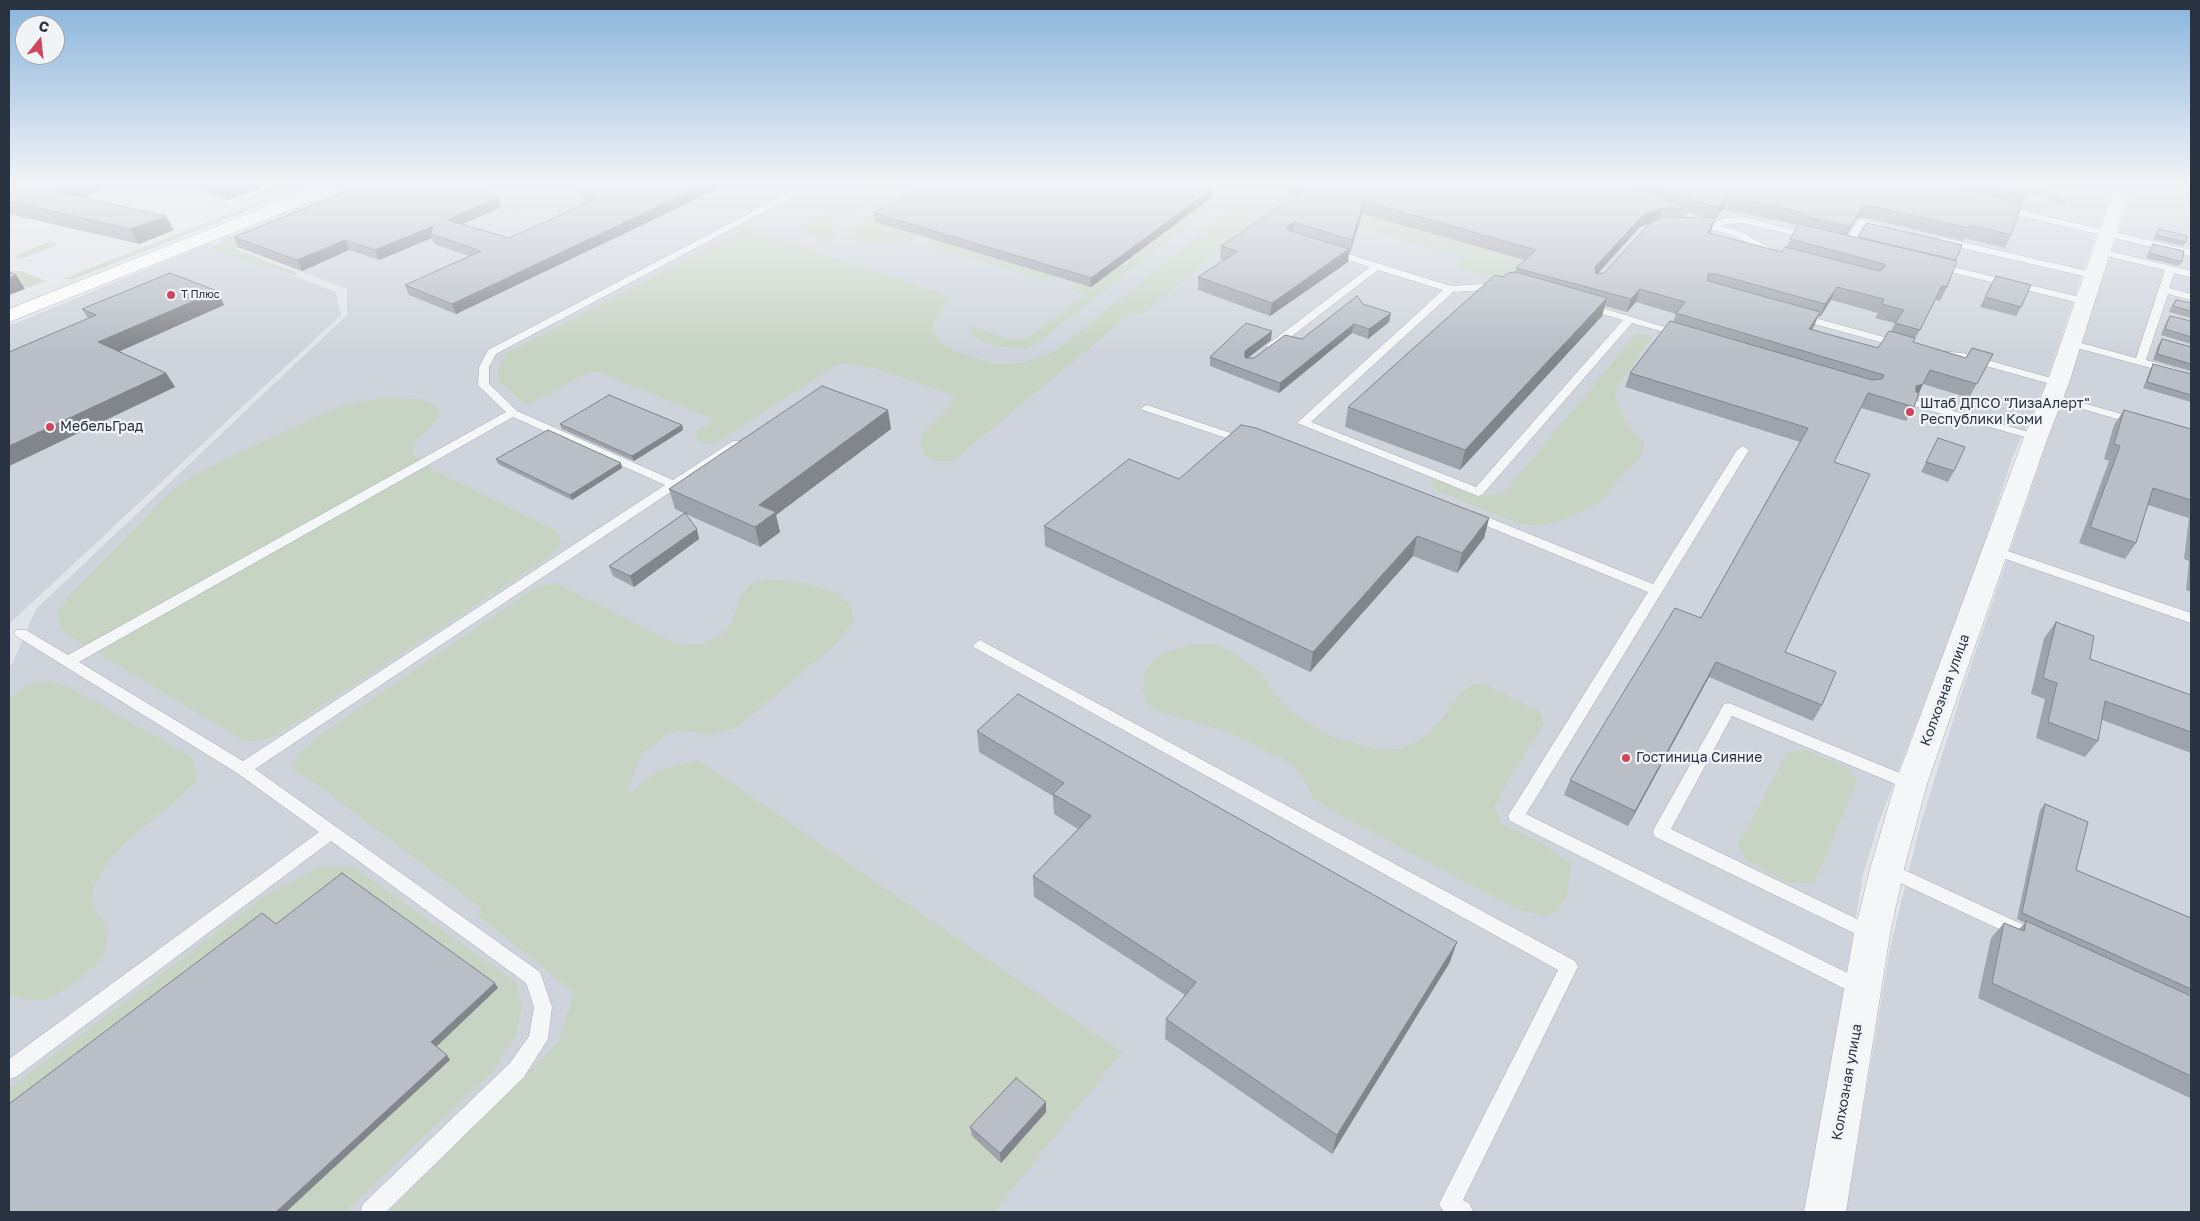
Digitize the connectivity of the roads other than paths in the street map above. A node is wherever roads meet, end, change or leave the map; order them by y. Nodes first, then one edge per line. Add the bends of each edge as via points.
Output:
1 (199, 240) edge
2 (705, 240) edge
3 (1748, 240) edge
4 (1851, 240) edge
5 (1938, 240) edge
6 (2052, 240) edge
7 (2105, 240) edge
8 (1848, 245) edge
9 (1320, 249) edge
10 (2191, 253) edge
11 (1781, 255) edge
12 (1923, 263) edge
13 (2096, 265) junction
14 (1377, 266) junction
15 (2170, 269) junction
16 (2191, 274) edge
17 (1512, 285) edge
18 (1450, 289) junction
19 (2164, 290) junction
20 (2191, 297) edge
21 (1575, 303) edge
22 (1793, 315) edge
23 (9, 316) edge
24 (1630, 319) junction
25 (1694, 338) edge
26 (2070, 343) junction
27 (1264, 352) edge
28 (2140, 362) junction
29 (2191, 376) edge
30 (2055, 390) junction
31 (1914, 403) edge
32 (1146, 408) dead end
33 (513, 412) junction
34 (2154, 426) edge
35 (747, 437) edge
36 (2036, 437) junction
37 (1260, 443) edge
38 (1743, 450) dead end
39 (674, 485) junction
40 (1456, 509) edge
41 (1996, 551) junction
42 (1656, 590) junction
43 (2191, 618) edge
44 (21, 633) dead end
45 (980, 645) dead end
46 (68, 662) junction
47 (243, 769) junction
48 (1911, 784) junction
49 (331, 832) junction
50 (1887, 869) junction
51 (1872, 934) junction
52 (2032, 936) edge
53 (1863, 990) junction
54 (9, 1070) edge
55 (372, 1212) edge
56 (1462, 1212) edge
57 (1825, 1212) edge

1 - 23 main road
2 - 33 lane via 492,352 484,367 483,385
3 - 11 lane
4 - 8 lane
5 - 13 lane
6 - 13 lane
7 - 13 street, Колхозная улица
9 - 14 lane
10 - 13 lane
12 - 13 lane
13 - 15 lane
13 - 26 street, Колхозная улица
14 - 18 lane
14 - 27 lane
15 - 16 lane
15 - 19 lane
17 - 18 lane
18 - 24 lane via 1303,423 1478,492
19 - 20 lane
19 - 28 lane via 2153,338
21 - 24 lane
22 - 30 lane via 1934,354 1958,355
24 - 25 lane
26 - 28 lane
26 - 30 street, Колхозная улица
28 - 29 lane
30 - 34 lane
30 - 36 street, Колхозная улица
31 - 36 lane
32 - 37 lane via 1226,436
33 - 39 lane
33 - 46 lane
35 - 39 lane
36 - 41 street, Колхозная улица
38 - 42 lane
39 - 47 lane
40 - 42 lane
41 - 43 lane
41 - 48 street, Колхозная улица
42 - 53 lane via 1516,816
44 - 46 lane
45 - 56 lane via 1569,967 1450,1204
46 - 47 lane
47 - 49 lane
48 - 50 street, Колхозная улица
48 - 51 lane via 1729,708 1662,832
49 - 54 lane
49 - 55 lane via 534,978 543,1007 538,1039 517,1070
50 - 51 street, Колхозная улица
50 - 52 lane
51 - 53 street, Колхозная улица
53 - 57 street, Колхозная улица

